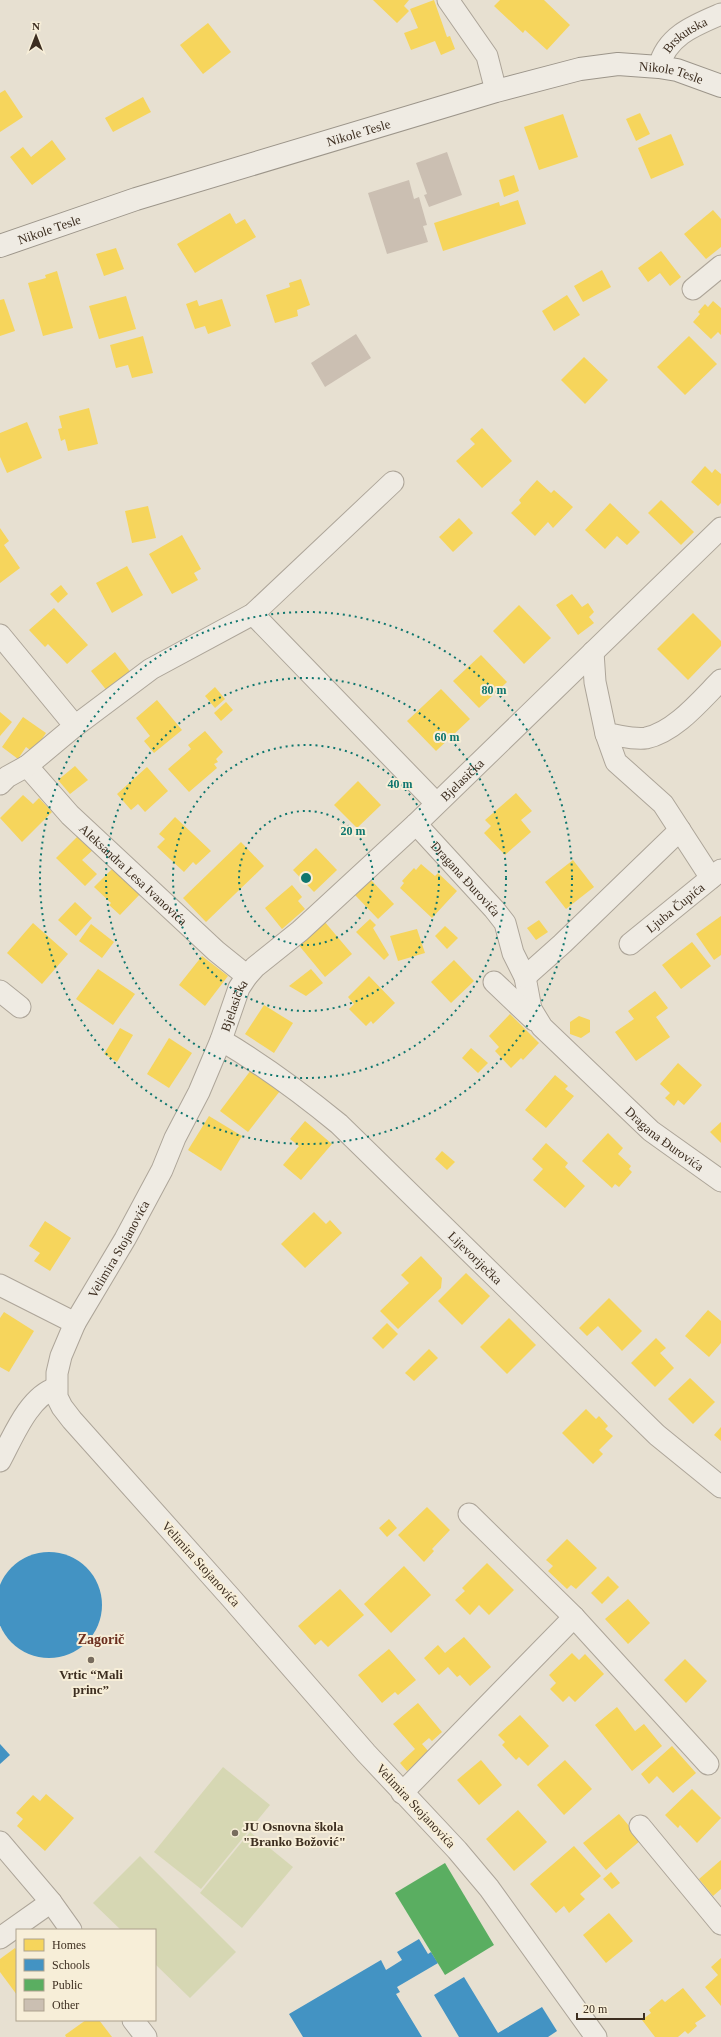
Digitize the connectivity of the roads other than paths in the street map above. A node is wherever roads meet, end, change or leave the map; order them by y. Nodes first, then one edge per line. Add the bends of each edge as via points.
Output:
1 (448, 0) edge
2 (721, 14) edge
3 (659, 67) junction
4 (721, 86) edge
5 (496, 91) junction
6 (1, 240) edge
7 (721, 266) edge
8 (693, 289) dead end
9 (393, 482) dead end
10 (720, 531) edge
11 (253, 614) junction
12 (0, 635) edge
13 (592, 652) junction
14 (721, 680) edge
15 (74, 726) junction
16 (606, 734) junction
17 (27, 766) junction
18 (0, 784) edge
19 (436, 803) junction
20 (416, 824) junction
21 (680, 830) junction
22 (716, 874) edge
23 (630, 944) dead end
24 (247, 976) junction
25 (525, 977) junction
26 (494, 982) dead end
27 (0, 991) edge
28 (20, 1007) dead end
29 (542, 1027) junction
30 (221, 1040) junction
31 (721, 1181) edge
32 (0, 1285) edge
33 (74, 1323) junction
34 (56, 1388) junction
35 (0, 1461) edge
36 (721, 1487) edge
37 (469, 1514) dead end
38 (574, 1618) junction
39 (708, 1764) dead end
40 (402, 1793) junction
41 (640, 1826) dead end
42 (0, 1842) edge
43 (51, 1902) junction
44 (721, 1924) edge
45 (69, 1929) edge
46 (0, 1938) edge
47 (134, 2021) edge
48 (146, 2037) edge
49 (596, 2037) edge

1 - 5 street via 487,56
2 - 3 street, Brskutska via 699,23 676,38 664,53
3 - 4 street, Nikole Tesle via 677,70
3 - 5 street, Nikole Tesle via 639,64 600,66
5 - 6 street, Nikole Tesle
7 - 8 street
9 - 11 street
10 - 13 street, Bjelasička
11 - 15 street via 151,669
11 - 19 street
12 - 15 street
13 - 16 street via 595,682
13 - 19 street, Bjelasička
14 - 16 street via 691,710 662,733 645,738
15 - 17 street
16 - 21 street via 616,762 663,804
17 - 18 street
17 - 24 street, Aleksandra Lesa Ivanovića via 70,815 216,951
19 - 20 street, Bjelasička
20 - 24 street, Bjelasička
20 - 25 street, Dragana Đurovića via 505,923 513,953
21 - 22 street
21 - 25 street
22 - 23 street, Ljuba Čupića
24 - 30 street, Bjelasička via 239,988
25 - 29 street, Dragana Đurovića via 531,1009
26 - 29 street, Dragana Đurovića
27 - 28 street
29 - 31 street, Dragana Đurovića via 651,1131
30 - 33 street, Velimira Stojanovića via 162,1170 125,1239
30 - 36 street, Lijevoriječka via 289,1083 339,1124 657,1435
32 - 33 street
33 - 34 street, Velimira Stojanovića via 61,1356
34 - 35 street via 45,1392 36,1400
34 - 40 street, Velimira Stojanovića via 57,1397 72,1420
37 - 38 street
38 - 39 street
38 - 40 street
40 - 49 street, Velimira Stojanovića via 457,1850 489,1888
41 - 44 street
42 - 43 street
43 - 45 street
43 - 46 street
47 - 48 street

